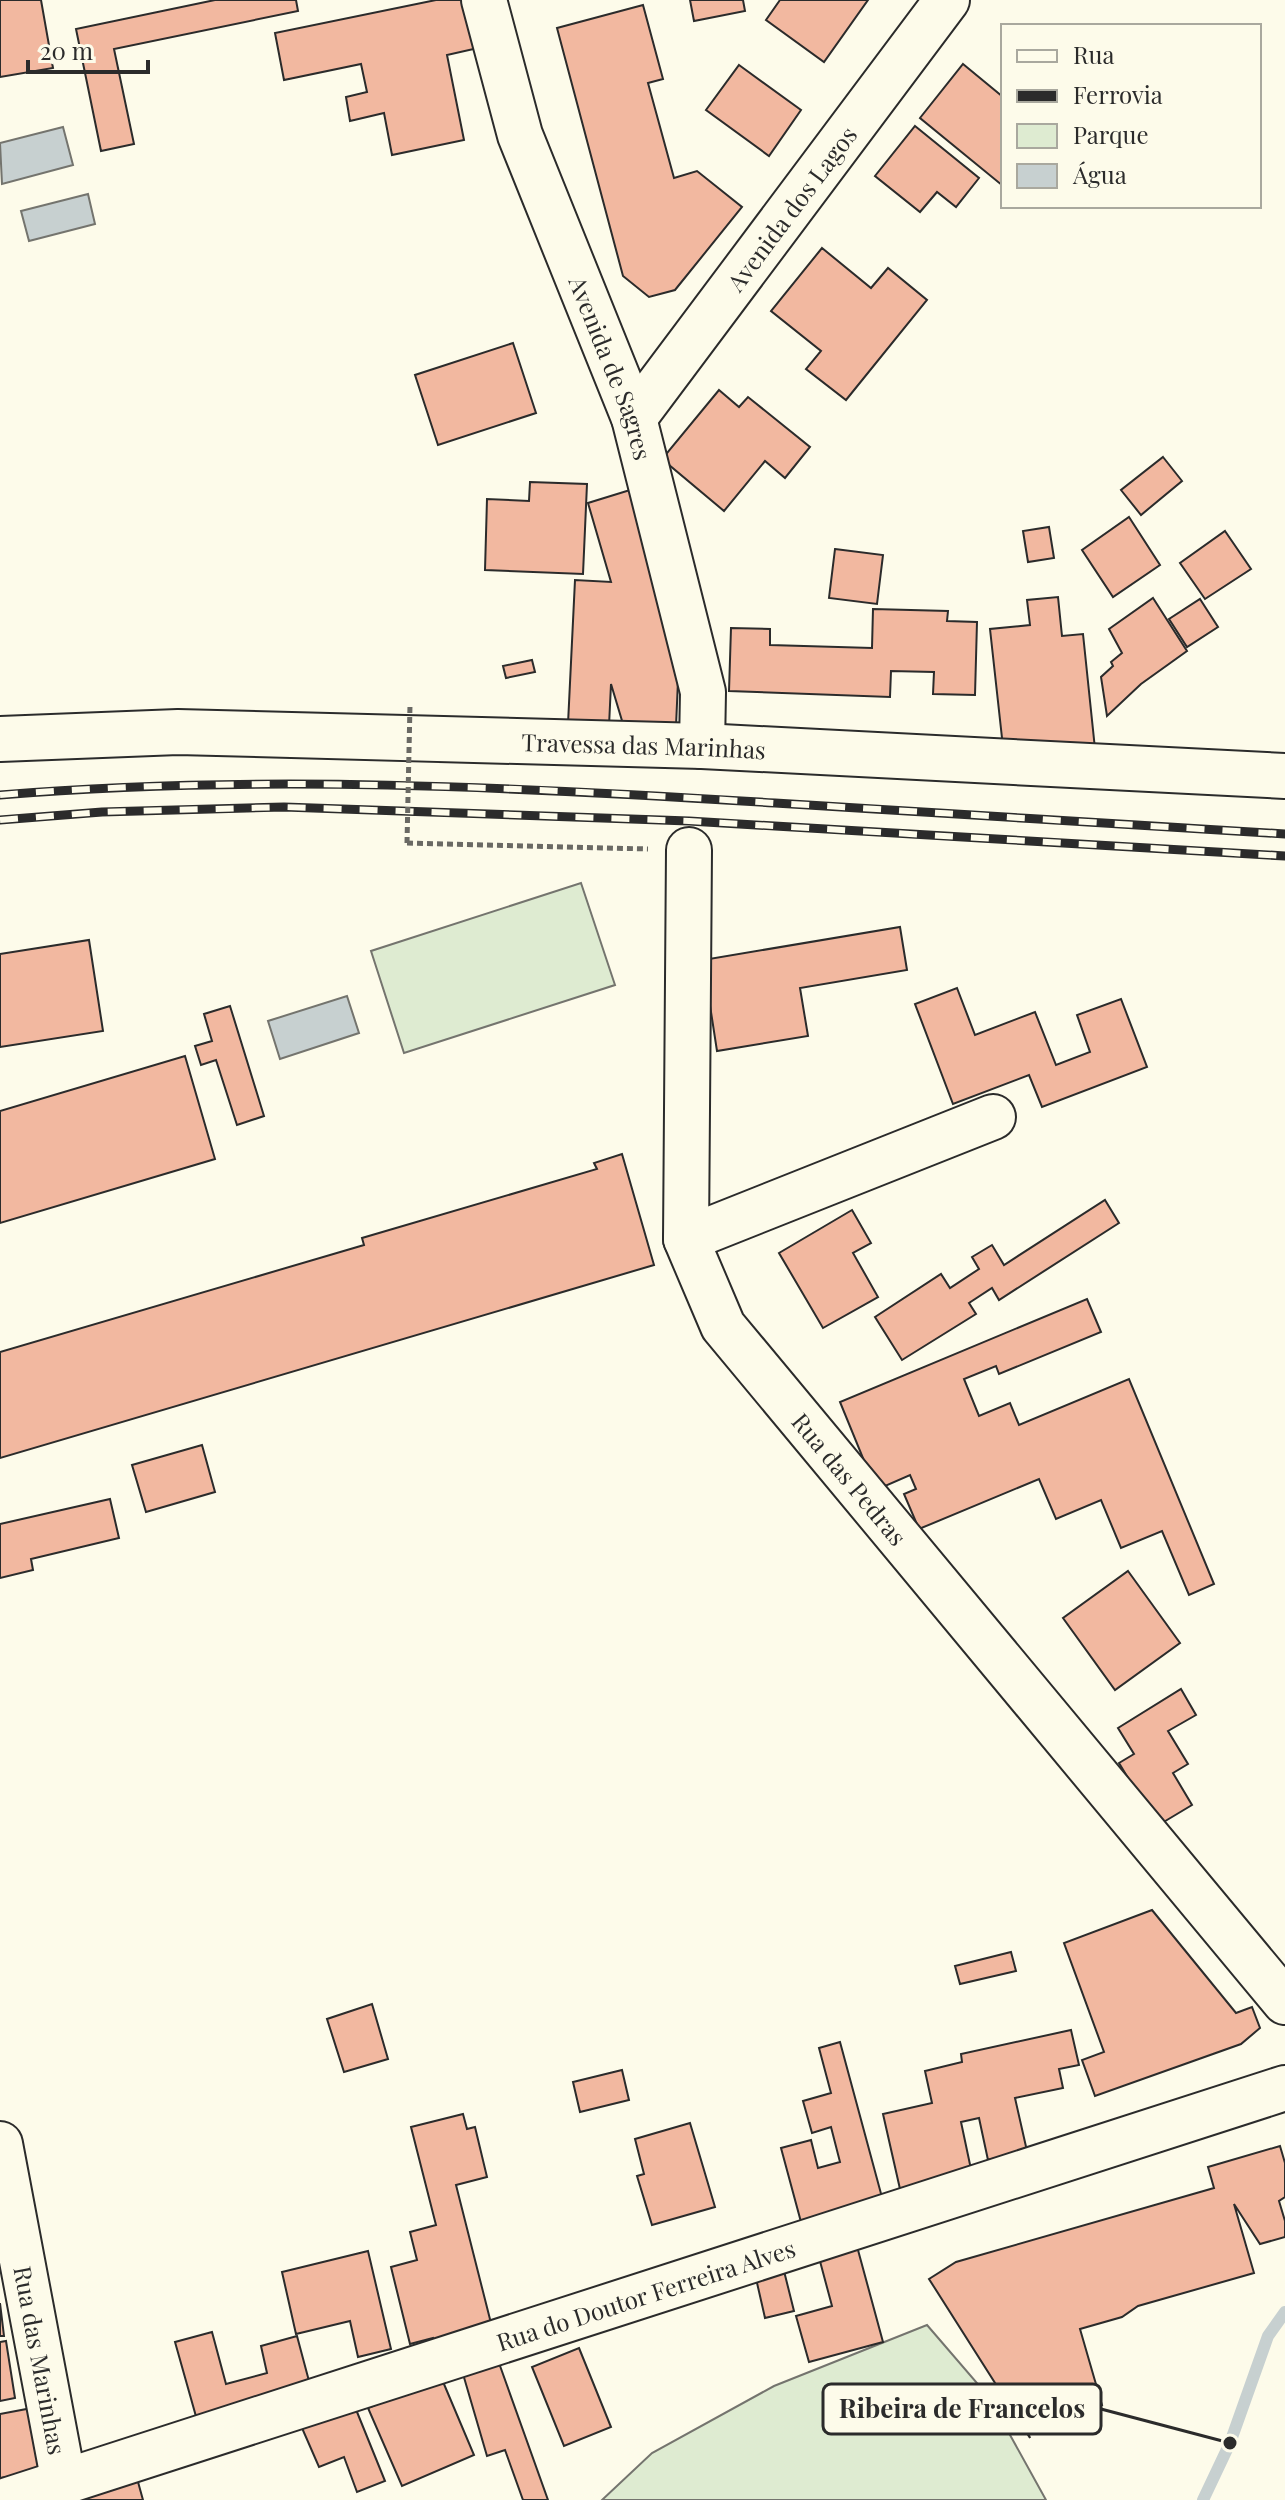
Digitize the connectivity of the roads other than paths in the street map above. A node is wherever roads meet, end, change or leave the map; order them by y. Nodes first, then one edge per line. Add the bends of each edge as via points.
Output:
1 (484, 0) edge
2 (947, 0) edge
3 (634, 418) junction
4 (0, 739) edge
5 (702, 746) junction
6 (1285, 776) edge
7 (689, 850) road end
8 (993, 1117) dead end
9 (686, 1239) junction
10 (1285, 2002) edge
11 (1285, 2088) edge
12 (0, 2144) edge
13 (64, 2483) junction
14 (8, 2500) edge

1 - 3 street, Avenida de Sagres via 520,135
2 - 3 street, Avenida dos Lagos
3 - 5 street, Avenida de Sagres via 703,692
4 - 5 street, Travessa das Marinhas via 178,732
5 - 6 street, Travessa das Marinhas
7 - 9 street, Rua das Pedras
8 - 9 street
9 - 10 street, Rua das Pedras via 723,1326
11 - 13 street, Rua do Doutor Ferreira Alves
12 - 13 street, Rua das Marinhas
13 - 14 street, Rua do Doutor Ferreira Alves

